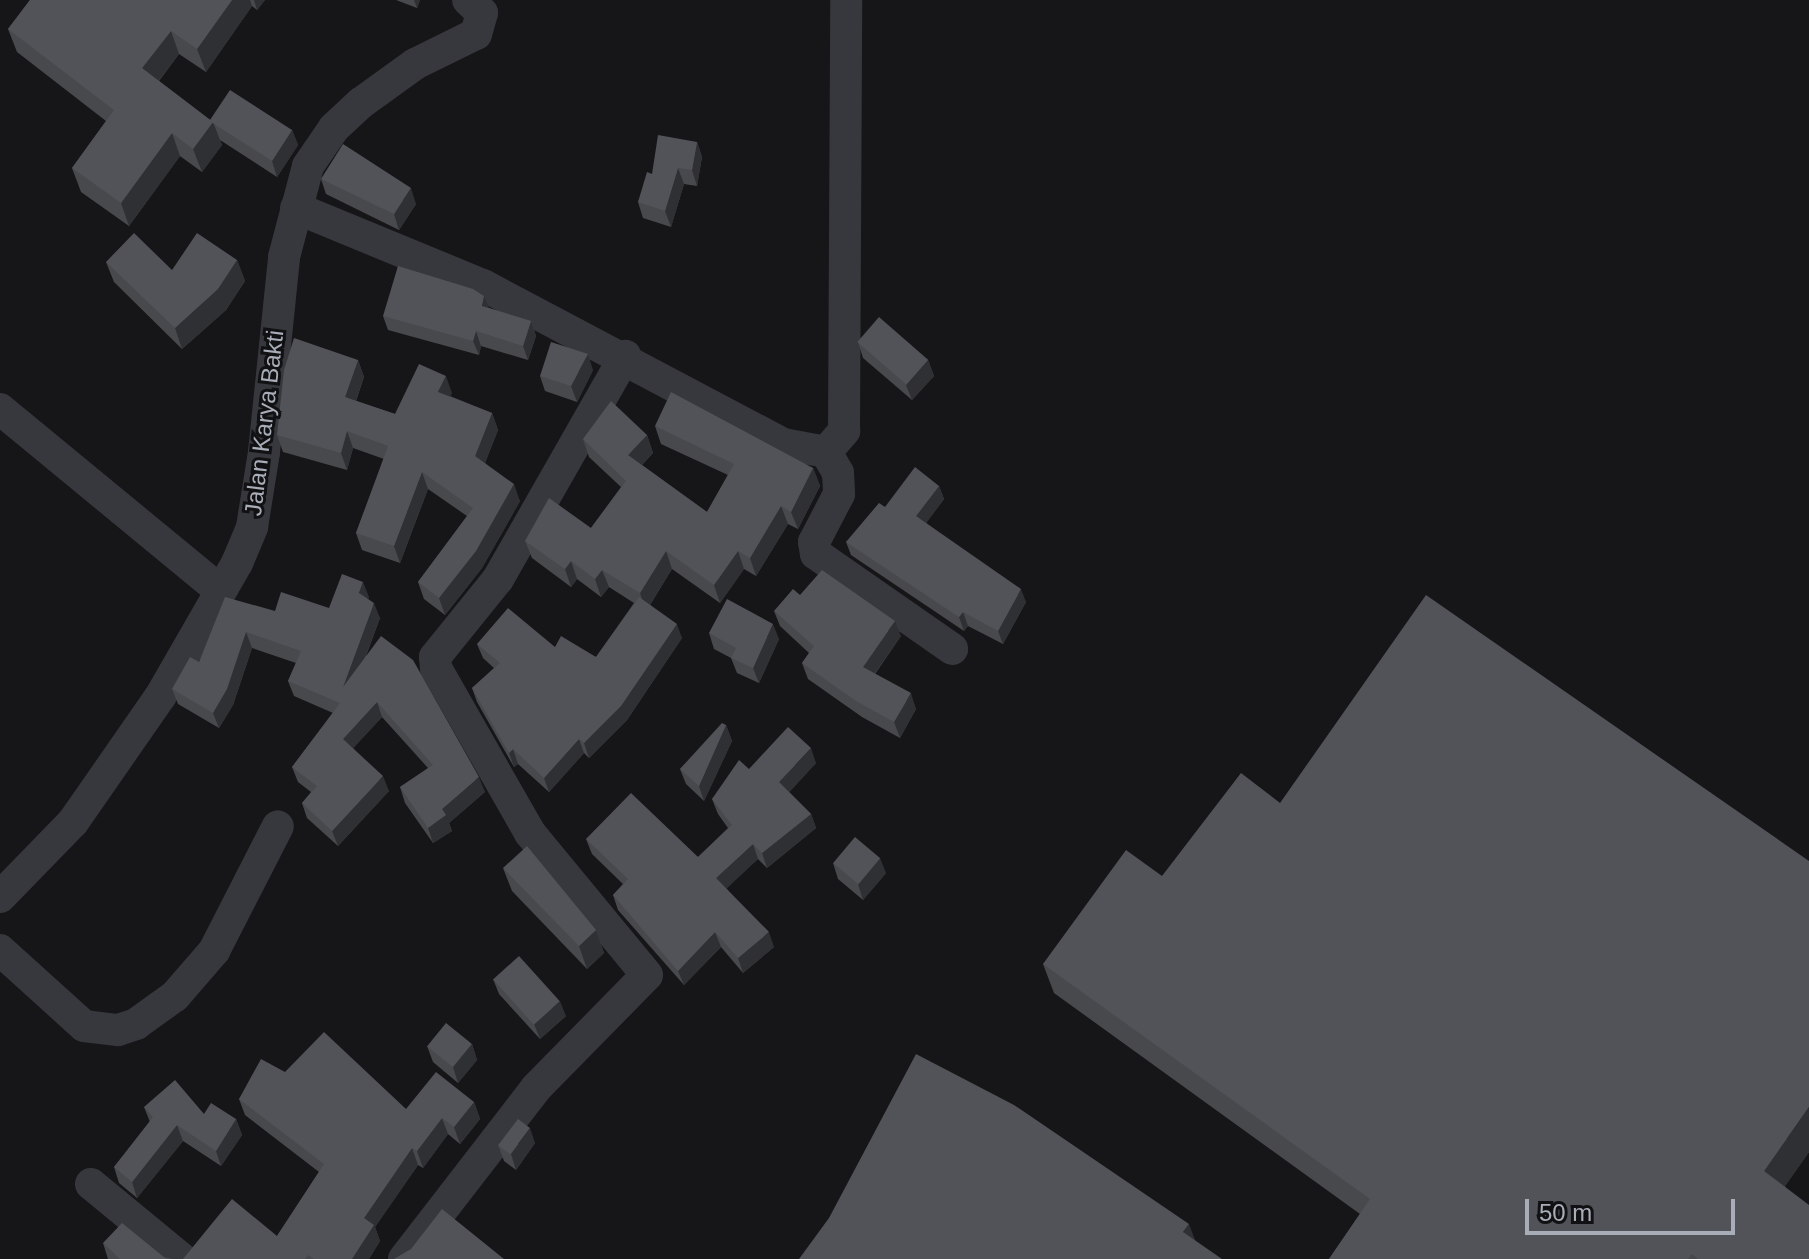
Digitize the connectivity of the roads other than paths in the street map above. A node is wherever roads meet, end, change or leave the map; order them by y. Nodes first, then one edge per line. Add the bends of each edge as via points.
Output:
1 (468, 0) edge
2 (846, 0) edge
3 (296, 208) junction
4 (625, 356) junction
5 (0, 409) edge
6 (826, 452) junction
7 (221, 591) junction
8 (952, 649) dead end
9 (278, 826) dead end
10 (0, 897) edge
11 (0, 950) edge
12 (91, 1184) dead end
13 (182, 1259) edge
14 (404, 1259) edge

1 - 3 street, Jalan Karya Bakti via 482,13 481,28 415,64 334,128 308,166
2 - 6 street via 844,431
3 - 4 street via 483,285
3 - 7 street, Jalan Karya Bakti via 284,257 252,527
4 - 6 street via 783,444
4 - 14 street via 498,579 435,657 436,668 530,833 647,975 536,1088
5 - 7 street
6 - 8 street via 838,473 839,494 814,542 816,554
7 - 10 street, Jalan Karya Bakti via 160,697 73,822
9 - 11 street via 214,951 175,996 136,1024 118,1030 84,1026
12 - 13 street

